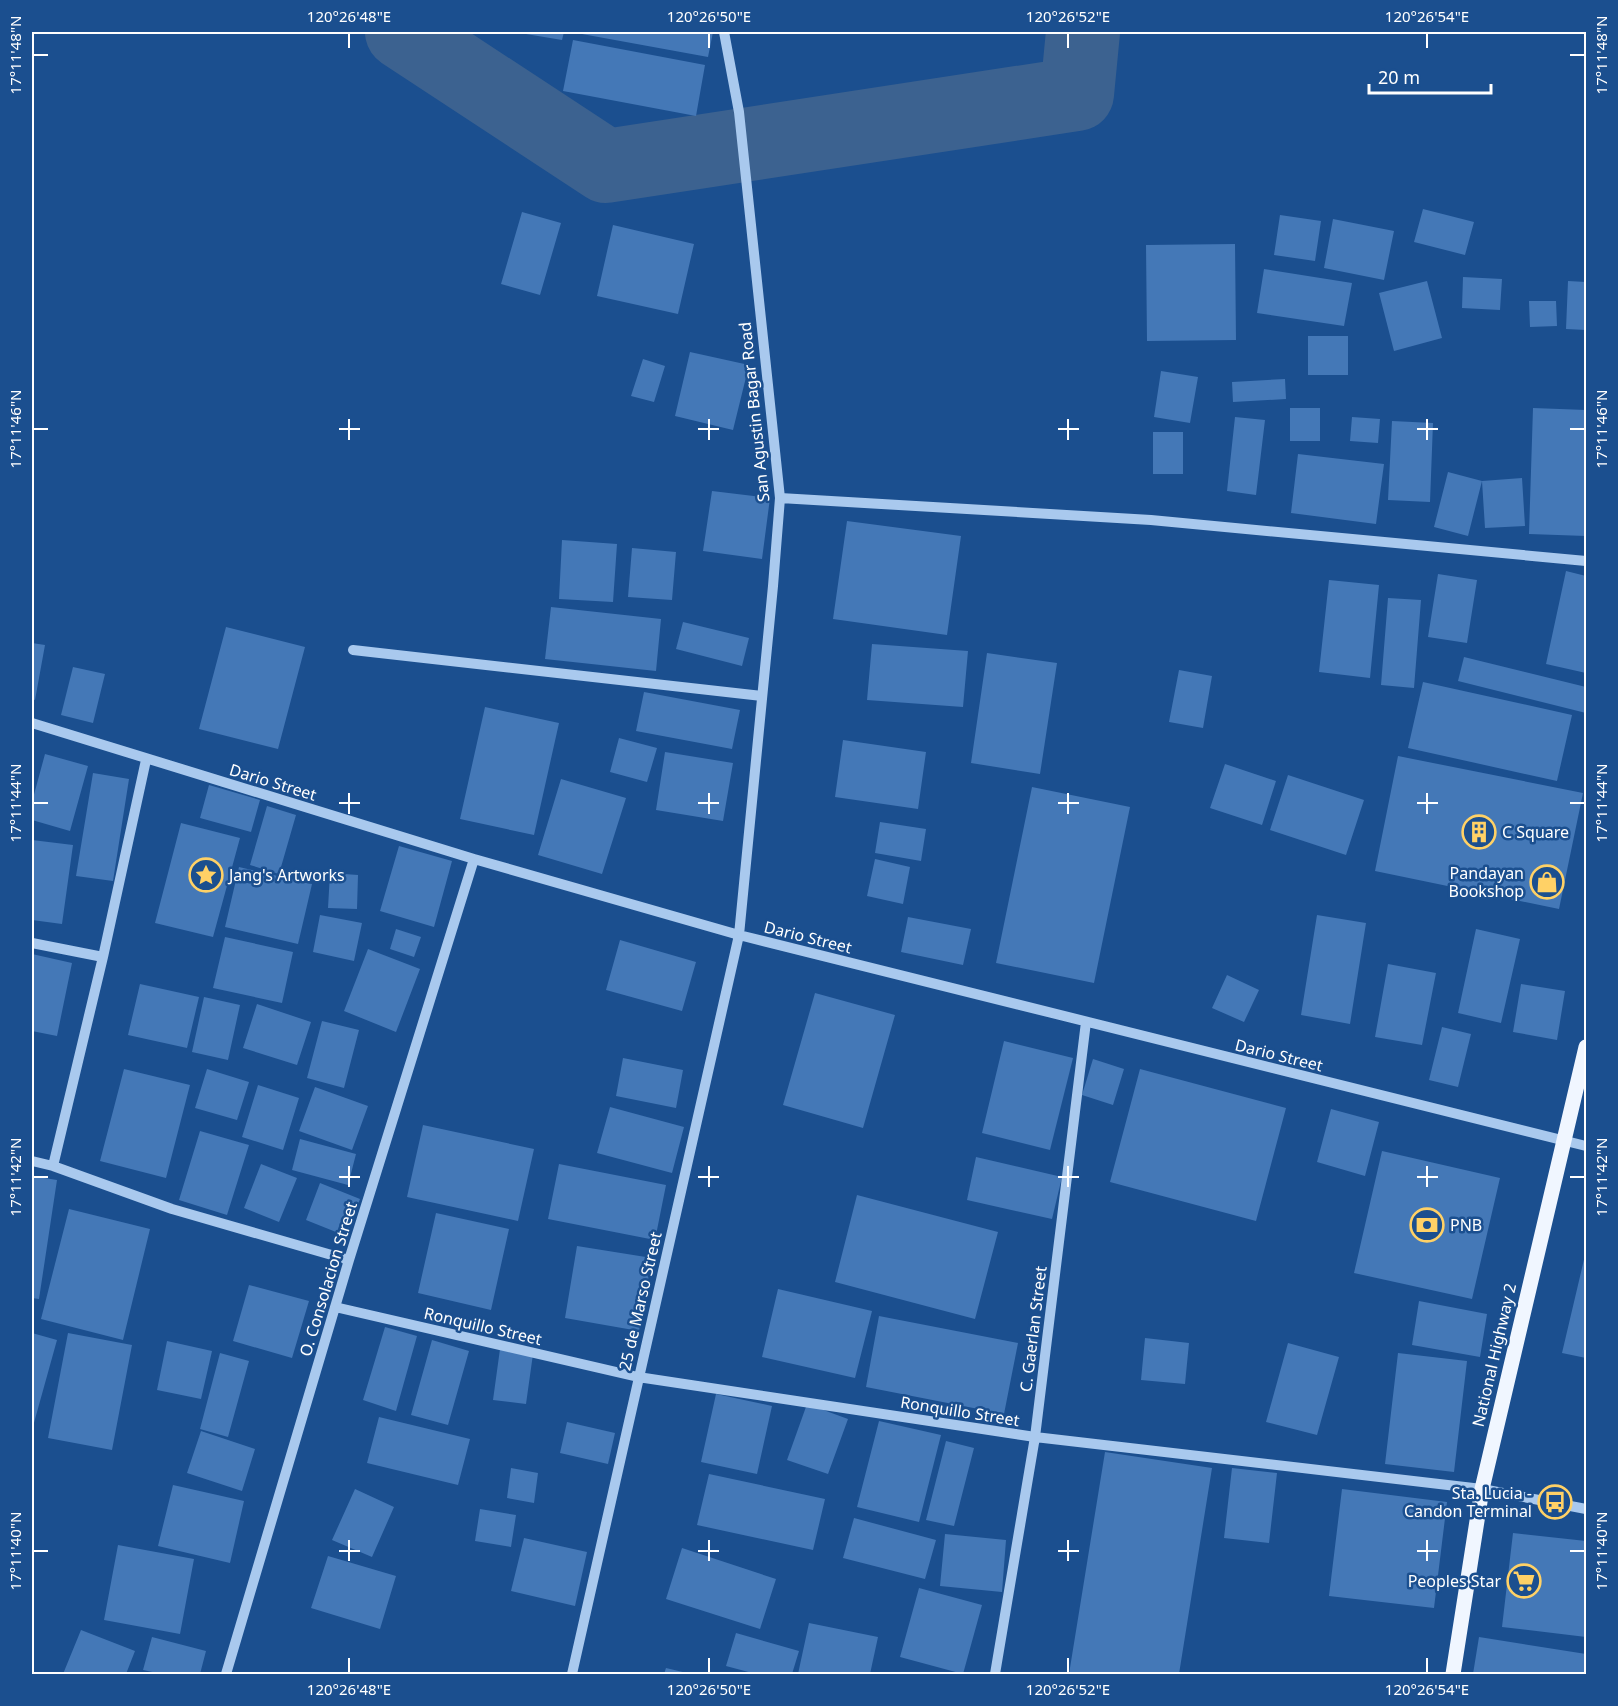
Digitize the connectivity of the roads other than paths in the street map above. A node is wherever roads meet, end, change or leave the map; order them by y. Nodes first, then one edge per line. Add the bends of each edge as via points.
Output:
1 (724, 32) edge
2 (780, 498) junction
3 (1587, 561) edge
4 (353, 650) dead end
5 (762, 696) junction
6 (32, 723) edge
7 (147, 760) junction
8 (474, 859) junction
9 (739, 935) junction
10 (32, 943) edge
11 (103, 957) junction
12 (1086, 1022) junction
13 (1587, 1047) edge
14 (1563, 1141) junction
15 (1587, 1146) edge
16 (32, 1161) edge
17 (53, 1166) junction
18 (349, 1260) junction
19 (335, 1307) junction
20 (638, 1377) junction
21 (1035, 1437) junction
22 (1482, 1489) junction
23 (1587, 1509) edge
24 (226, 1674) edge
25 (572, 1674) edge
26 (995, 1674) edge
27 (1453, 1674) edge

1 - 2 street, San Agustin Bagar Road via 739,112
2 - 3 street via 1151,520
2 - 5 street, San Agustin Bagar Road
4 - 5 street
5 - 9 street, San Agustin Bagar Road
6 - 7 street, Dario Street
7 - 8 street, Dario Street
7 - 11 street
8 - 9 street, Dario Street
8 - 18 street, O. Consolacion Street
9 - 12 street, Dario Street
9 - 20 street, 25 de Marso Street
10 - 11 street
11 - 17 street
12 - 14 street, Dario Street
12 - 21 street, C. Gaerlan Street
13 - 14 main road, National Highway 2
14 - 15 street, Dario Street
14 - 22 main road, National Highway 2
16 - 17 street
17 - 18 street via 172,1209
18 - 19 street, O. Consolacion Street
19 - 20 street, Ronquillo Street
19 - 24 street, O. Consolacion Street
20 - 21 street, Ronquillo Street
20 - 25 street, 25 de Marso Street
21 - 22 street, Ronquillo Street
21 - 26 street, C. Gaerlan Street
22 - 23 street, Ronquillo Street
22 - 27 main road, National Highway 2

